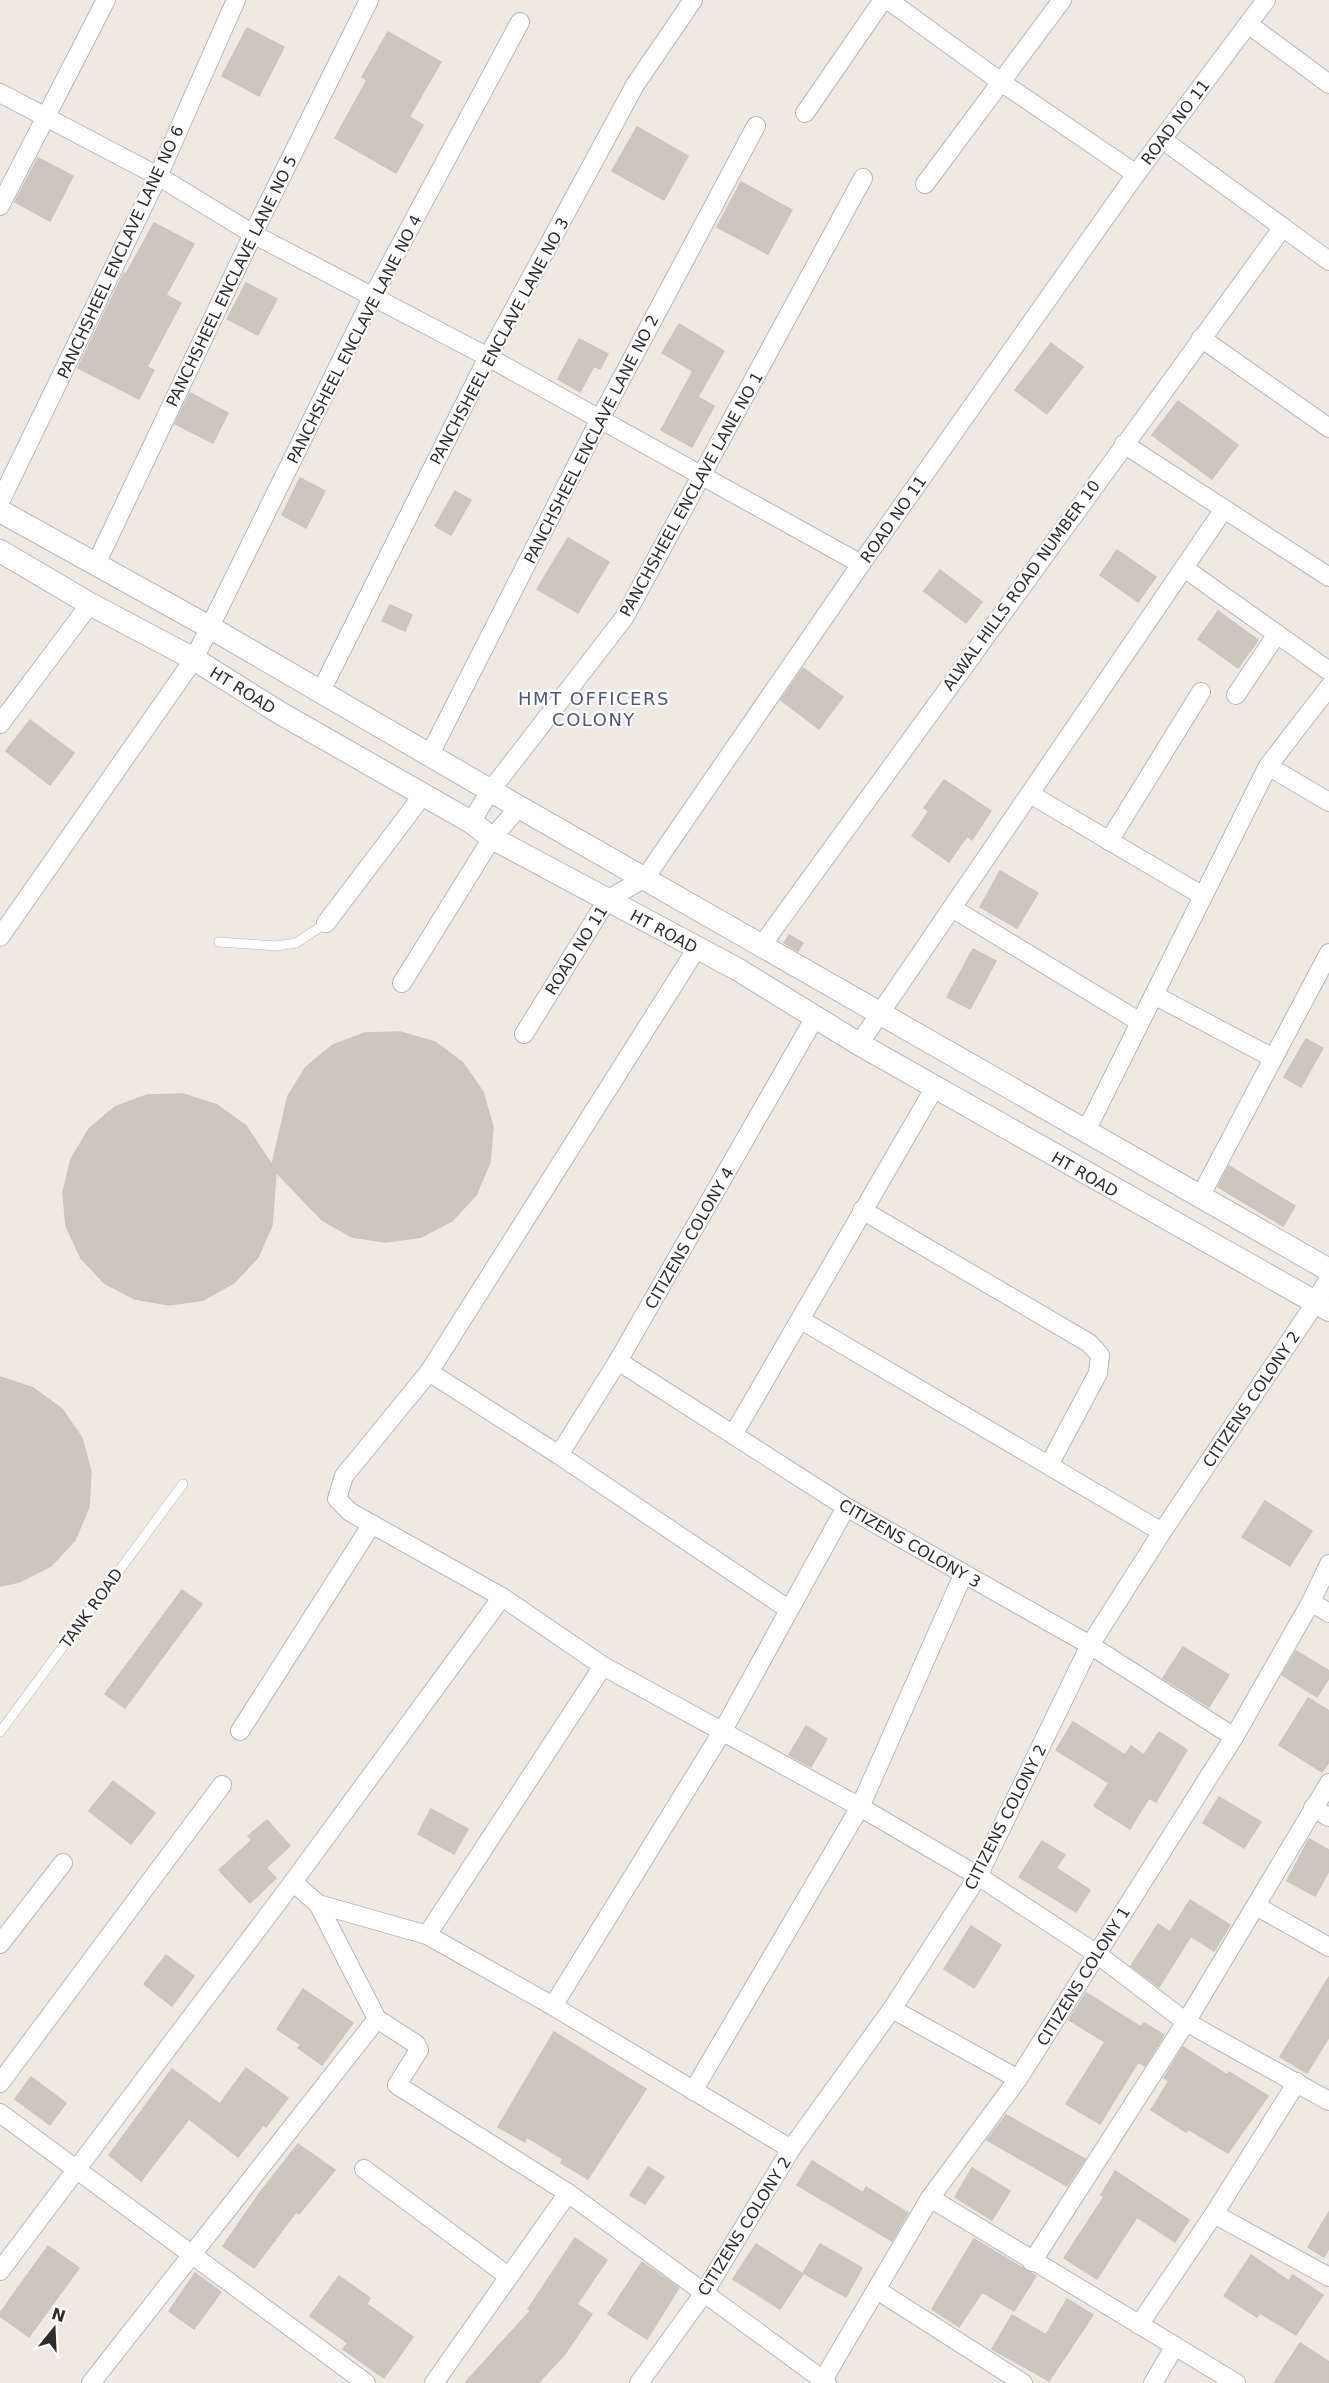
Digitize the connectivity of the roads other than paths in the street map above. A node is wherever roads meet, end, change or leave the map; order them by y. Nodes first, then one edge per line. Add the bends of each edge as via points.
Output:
1 (106, 0) edge
2 (236, 0) edge
3 (369, 0) edge
4 (693, 0) edge
5 (883, 0) edge
6 (888, 0) edge
7 (1062, 0) edge
8 (1266, 0) edge
9 (519, 22) dead end
10 (1248, 24) junction
11 (1000, 82) junction
12 (1329, 84) edge
13 (0, 93) edge
14 (806, 113) dead end
15 (47, 117) junction
16 (756, 126) dead end
17 (1163, 140) junction
18 (1136, 174) junction
19 (158, 176) junction
20 (863, 178) dead end
21 (925, 184) dead end
22 (0, 206) edge
23 (1283, 227) junction
24 (253, 234) junction
25 (1329, 261) edge
26 (372, 298) junction
27 (1202, 338) junction
28 (488, 357) junction
29 (600, 419) junction
30 (1329, 428) edge
31 (1124, 444) junction
32 (701, 476) junction
33 (0, 502) edge
34 (1224, 509) junction
35 (0, 511) edge
36 (0, 551) edge
37 (96, 564) junction
38 (861, 564) junction
39 (1184, 568) junction
40 (1329, 577) edge
41 (90, 604) junction
42 (211, 628) junction
43 (1277, 634) junction
44 (194, 659) junction
45 (1329, 671) edge
46 (1329, 687) edge
47 (321, 691) junction
48 (1201, 692) dead end
49 (1236, 695) dead end
50 (0, 724) edge
51 (430, 754) junction
52 (1268, 766) junction
53 (492, 790) junction
54 (1030, 794) junction
55 (423, 795) junction
56 (1329, 802) edge
57 (519, 807) junction
58 (471, 822) junction
59 (492, 838) junction
60 (1109, 841) junction
61 (645, 878) junction
62 (1203, 896) junction
63 (607, 900) junction
64 (952, 908) junction
65 (326, 923) joint
66 (0, 937) edge
67 (219, 942) dead end
68 (762, 945) junction
69 (697, 948) junction
70 (1329, 953) edge
71 (402, 983) dead end
72 (1154, 995) junction
73 (881, 1013) junction
74 (814, 1018) junction
75 (1140, 1022) junction
76 (524, 1034) dead end
77 (859, 1044) junction
78 (1274, 1058) junction
79 (935, 1088) junction
80 (1086, 1131) junction
81 (1201, 1195) junction
82 (862, 1210) junction
83 (1329, 1270) edge
84 (1329, 1277) edge
85 (1322, 1306) edge
86 (801, 1320) junction
87 (618, 1361) junction
88 (429, 1372) junction
89 (733, 1435) junction
90 (559, 1455) junction
91 (1049, 1465) junction
92 (183, 1484) dead end
93 (846, 1507) junction
94 (372, 1524) junction
95 (1162, 1532) junction
96 (1329, 1564) edge
97 (963, 1575) junction
98 (502, 1597) junction
99 (1311, 1602) junction
100 (788, 1610) junction
101 (1329, 1612) edge
102 (1090, 1645) junction
103 (603, 1665) junction
104 (240, 1731) dead end
105 (0, 1732) edge
106 (722, 1732) junction
107 (1234, 1737) junction
108 (1329, 1783) edge
109 (222, 1785) dead end
110 (860, 1806) junction
111 (1321, 1812) edge
112 (63, 1863) dead end
113 (978, 1876) junction
114 (293, 1882) junction
115 (318, 1904) junction
116 (1256, 1906) junction
117 (428, 1935) junction
118 (0, 1944) edge
119 (1329, 1947) edge
120 (1097, 1954) junction
121 (553, 2006) junction
122 (892, 2010) junction
123 (377, 2019) junction
124 (1186, 2022) junction
125 (1018, 2079) junction
126 (1297, 2082) junction
127 (0, 2083) edge
128 (693, 2091) junction
129 (1329, 2101) edge
130 (0, 2113) edge
131 (791, 2149) junction
132 (76, 2169) junction
133 (364, 2169) dead end
134 (568, 2193) junction
135 (930, 2198) junction
136 (1214, 2214) junction
137 (192, 2255) junction
138 (1032, 2262) junction
139 (0, 2271) edge
140 (508, 2276) junction
141 (1329, 2277) edge
142 (877, 2290) junction
143 (704, 2293) junction
144 (1139, 2325) junction
145 (1174, 2346) junction
146 (825, 2382) edge
147 (91, 2383) edge
148 (366, 2383) edge
149 (434, 2383) edge
150 (639, 2383) edge
151 (1023, 2383) edge
152 (1153, 2383) edge
153 (1236, 2383) edge

1 - 15 street
2 - 19 street, PANCHSHEEL ENCLAVE LANE NO 6
3 - 24 street, PANCHSHEEL ENCLAVE LANE NO 5
4 - 28 street, PANCHSHEEL ENCLAVE LANE NO 3 via 635,86
5 - 14 street
6 - 11 street
7 - 11 street
8 - 10 street, ROAD NO 11
9 - 26 street, PANCHSHEEL ENCLAVE LANE NO 4
10 - 12 street
10 - 17 street, ROAD NO 11
11 - 18 street
11 - 21 street
13 - 15 street
15 - 19 street
15 - 22 street
16 - 29 street, PANCHSHEEL ENCLAVE LANE NO 2
17 - 18 street, ROAD NO 11
17 - 23 street
18 - 38 street, ROAD NO 11
19 - 24 street
19 - 33 street, PANCHSHEEL ENCLAVE LANE NO 6
20 - 32 street, PANCHSHEEL ENCLAVE LANE NO 1
23 - 25 street
23 - 27 street, ALWAL HILLS ROAD NUMBER 10
24 - 26 street
24 - 37 street, PANCHSHEEL ENCLAVE LANE NO 5
26 - 28 street
26 - 42 street, PANCHSHEEL ENCLAVE LANE NO 4
27 - 30 street
27 - 31 street, ALWAL HILLS ROAD NUMBER 10
28 - 29 street
28 - 47 street, PANCHSHEEL ENCLAVE LANE NO 3
29 - 32 street
29 - 51 street, PANCHSHEEL ENCLAVE LANE NO 2
31 - 34 street
31 - 68 street, ALWAL HILLS ROAD NUMBER 10
32 - 38 street
32 - 53 street, PANCHSHEEL ENCLAVE LANE NO 1 via 624,618
34 - 39 street
34 - 40 street
35 - 37 street
36 - 41 street, HT ROAD
37 - 42 street
38 - 61 street, ROAD NO 11
39 - 43 street
39 - 54 street
41 - 44 street, HT ROAD
41 - 50 street
42 - 44 street, PANCHSHEEL ENCLAVE LANE NO 4
42 - 47 street
43 - 45 street
43 - 49 street
44 - 55 street, HT ROAD
44 - 66 street, PANCHSHEEL ENCLAVE LANE NO 4
46 - 52 street
47 - 51 street
48 - 60 street
51 - 53 street
52 - 56 street
52 - 62 street
53 - 57 street
53 - 58 street, PANCHSHEEL ENCLAVE LANE NO 1
54 - 60 street
54 - 64 street
55 - 58 street, HT ROAD
55 - 65 street
57 - 59 street
57 - 61 street
58 - 59 street, HT ROAD
59 - 63 street, HT ROAD
59 - 71 street
60 - 62 street
61 - 63 street, ROAD NO 11
61 - 68 street
62 - 72 street
63 - 69 street, HT ROAD
63 - 76 street, ROAD NO 11
64 - 73 street
64 - 75 street
65 - 67 lane via 296,943 276,946
68 - 73 street
69 - 74 street, HT ROAD
69 - 88 street
70 - 78 street
72 - 75 street
72 - 78 street
73 - 77 street
73 - 80 street
74 - 77 street, HT ROAD
74 - 87 street, CITIZENS COLONY 4
75 - 80 street
77 - 79 street, HT ROAD
78 - 81 street
79 - 82 street
79 - 85 street, HT ROAD
80 - 81 street
81 - 83 street
82 - 86 street
82 - 91 street via 1089,1343 1100,1355 1098,1373
84 - 85 street, CITIZENS COLONY 2
85 - 95 street, CITIZENS COLONY 2
86 - 89 street
86 - 91 street
87 - 89 street, CITIZENS COLONY 3
87 - 90 street, CITIZENS COLONY 4
88 - 90 street
88 - 94 street via 344,1476 337,1499 350,1512
89 - 93 street, CITIZENS COLONY 3
90 - 100 street
91 - 95 street
92 - 105 lane, TANK ROAD
93 - 97 street, CITIZENS COLONY 3
93 - 100 street
94 - 98 street
94 - 104 street
95 - 102 street, CITIZENS COLONY 2
96 - 99 street, CITIZENS COLONY 1
97 - 102 street, CITIZENS COLONY 3
97 - 110 street
98 - 103 street
98 - 114 street
99 - 101 street
99 - 107 street, CITIZENS COLONY 1
100 - 106 street
102 - 107 street, CITIZENS COLONY 3
102 - 113 street, CITIZENS COLONY 2
103 - 106 street
103 - 117 street
106 - 110 street
106 - 121 street
107 - 120 street, CITIZENS COLONY 1
108 - 111 street
109 - 127 street
110 - 113 street
110 - 128 street
111 - 116 street
112 - 118 street
113 - 120 street
113 - 122 street, CITIZENS COLONY 2
114 - 115 street
114 - 132 street
115 - 117 street
115 - 123 street
116 - 119 street
116 - 124 street
117 - 121 street
120 - 124 street
120 - 125 street, CITIZENS COLONY 1
121 - 128 street
122 - 125 street
122 - 131 street, CITIZENS COLONY 2
123 - 134 street, CITIZENS COLONY 1 via 416,2044 419,2050 397,2085
123 - 137 street
124 - 126 street
124 - 138 street
125 - 135 street, CITIZENS COLONY 1
126 - 129 street
126 - 136 street
128 - 131 street
130 - 132 street
131 - 143 street, CITIZENS COLONY 2
132 - 137 street
132 - 139 street
133 - 140 street
134 - 140 street
134 - 143 street, CITIZENS COLONY 1
135 - 138 street
135 - 142 street, CITIZENS COLONY 1
136 - 141 street
136 - 144 street
137 - 147 street
137 - 148 street
138 - 144 street
140 - 149 street
142 - 146 street, CITIZENS COLONY 1
142 - 151 street
143 - 146 street, CITIZENS COLONY 1
143 - 150 street, CITIZENS COLONY 2
144 - 145 street
145 - 152 street
145 - 153 street

